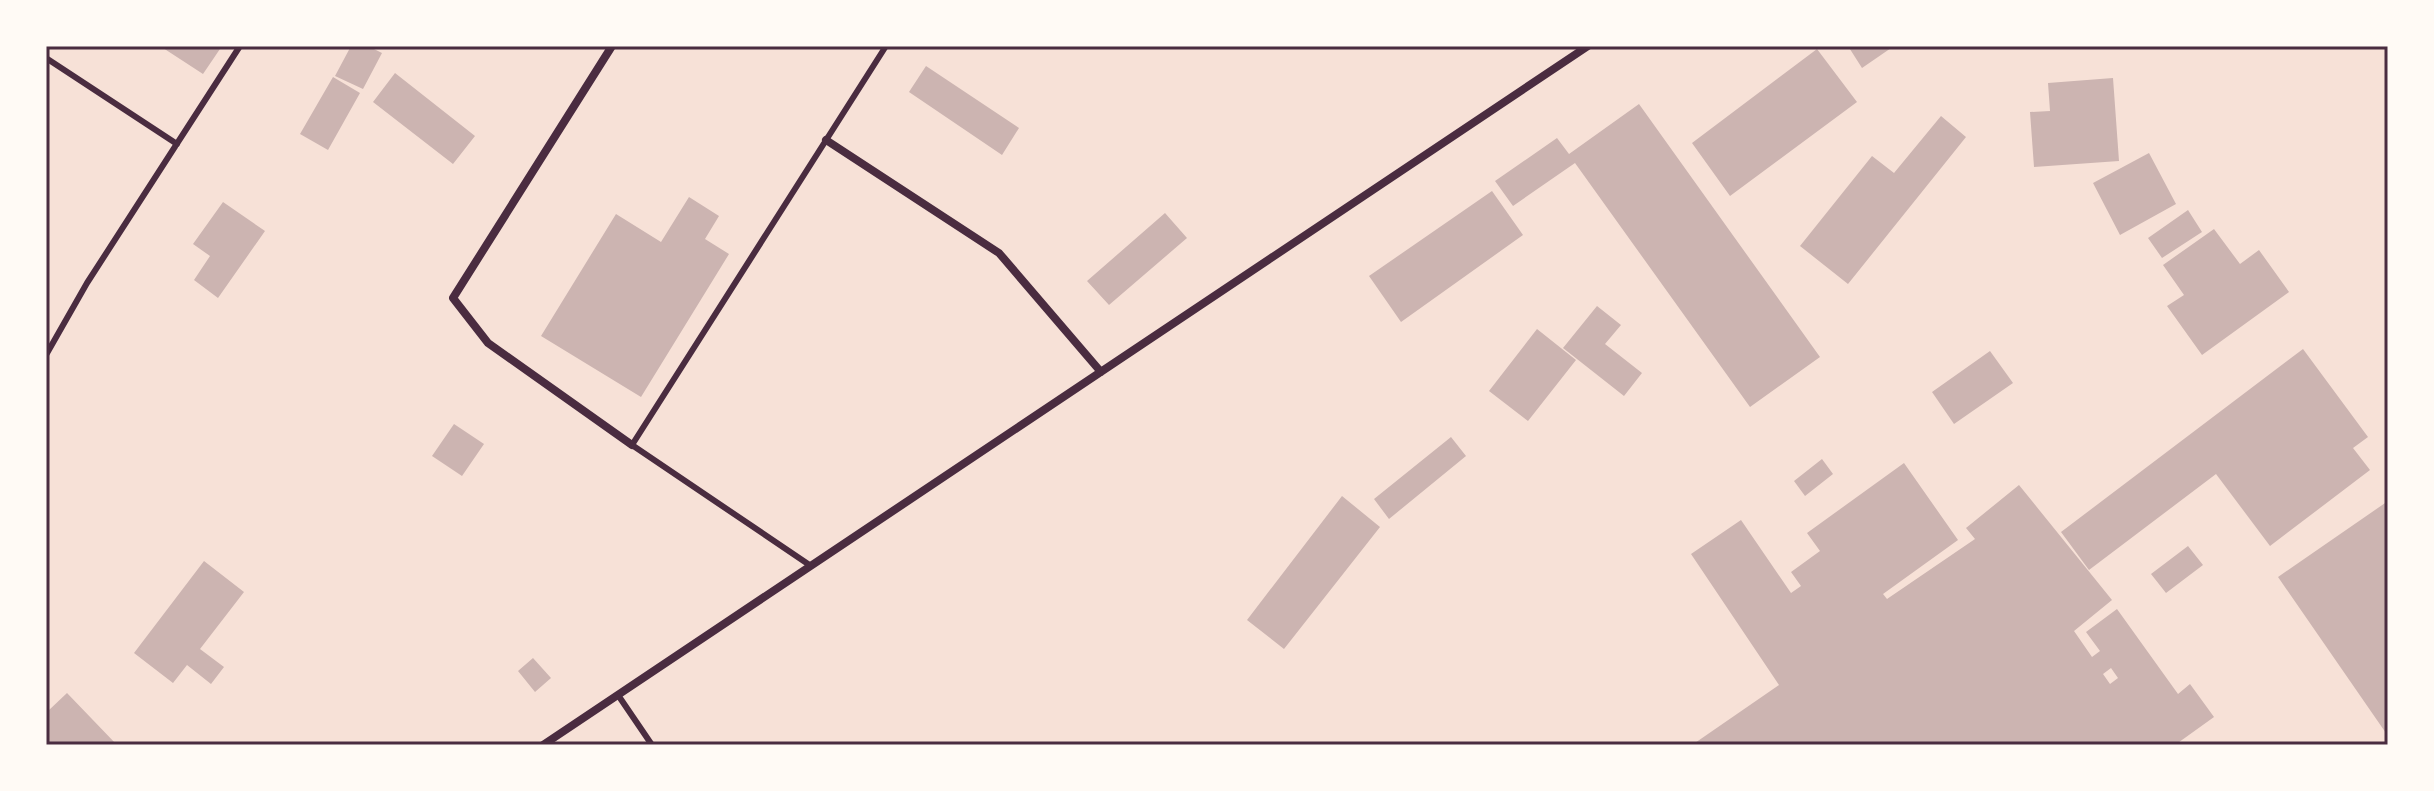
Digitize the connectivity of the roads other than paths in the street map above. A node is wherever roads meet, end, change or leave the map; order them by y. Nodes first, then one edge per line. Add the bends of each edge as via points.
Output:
1 (240, 46) edge
2 (612, 46) edge
3 (886, 46) edge
4 (1588, 46) edge
5 (46, 58) edge
6 (826, 140) junction
7 (177, 144) junction
8 (46, 355) edge
9 (1101, 372) junction
10 (632, 445) junction
11 (811, 566) junction
12 (618, 695) junction
13 (543, 745) edge
14 (652, 745) edge

1 - 7 lane
2 - 10 street via 453,298 488,343
3 - 6 lane
4 - 9 street
5 - 7 lane
6 - 9 street via 999,253
6 - 10 lane
7 - 8 lane
9 - 11 street
10 - 11 lane
11 - 12 street
12 - 13 street
12 - 14 lane

